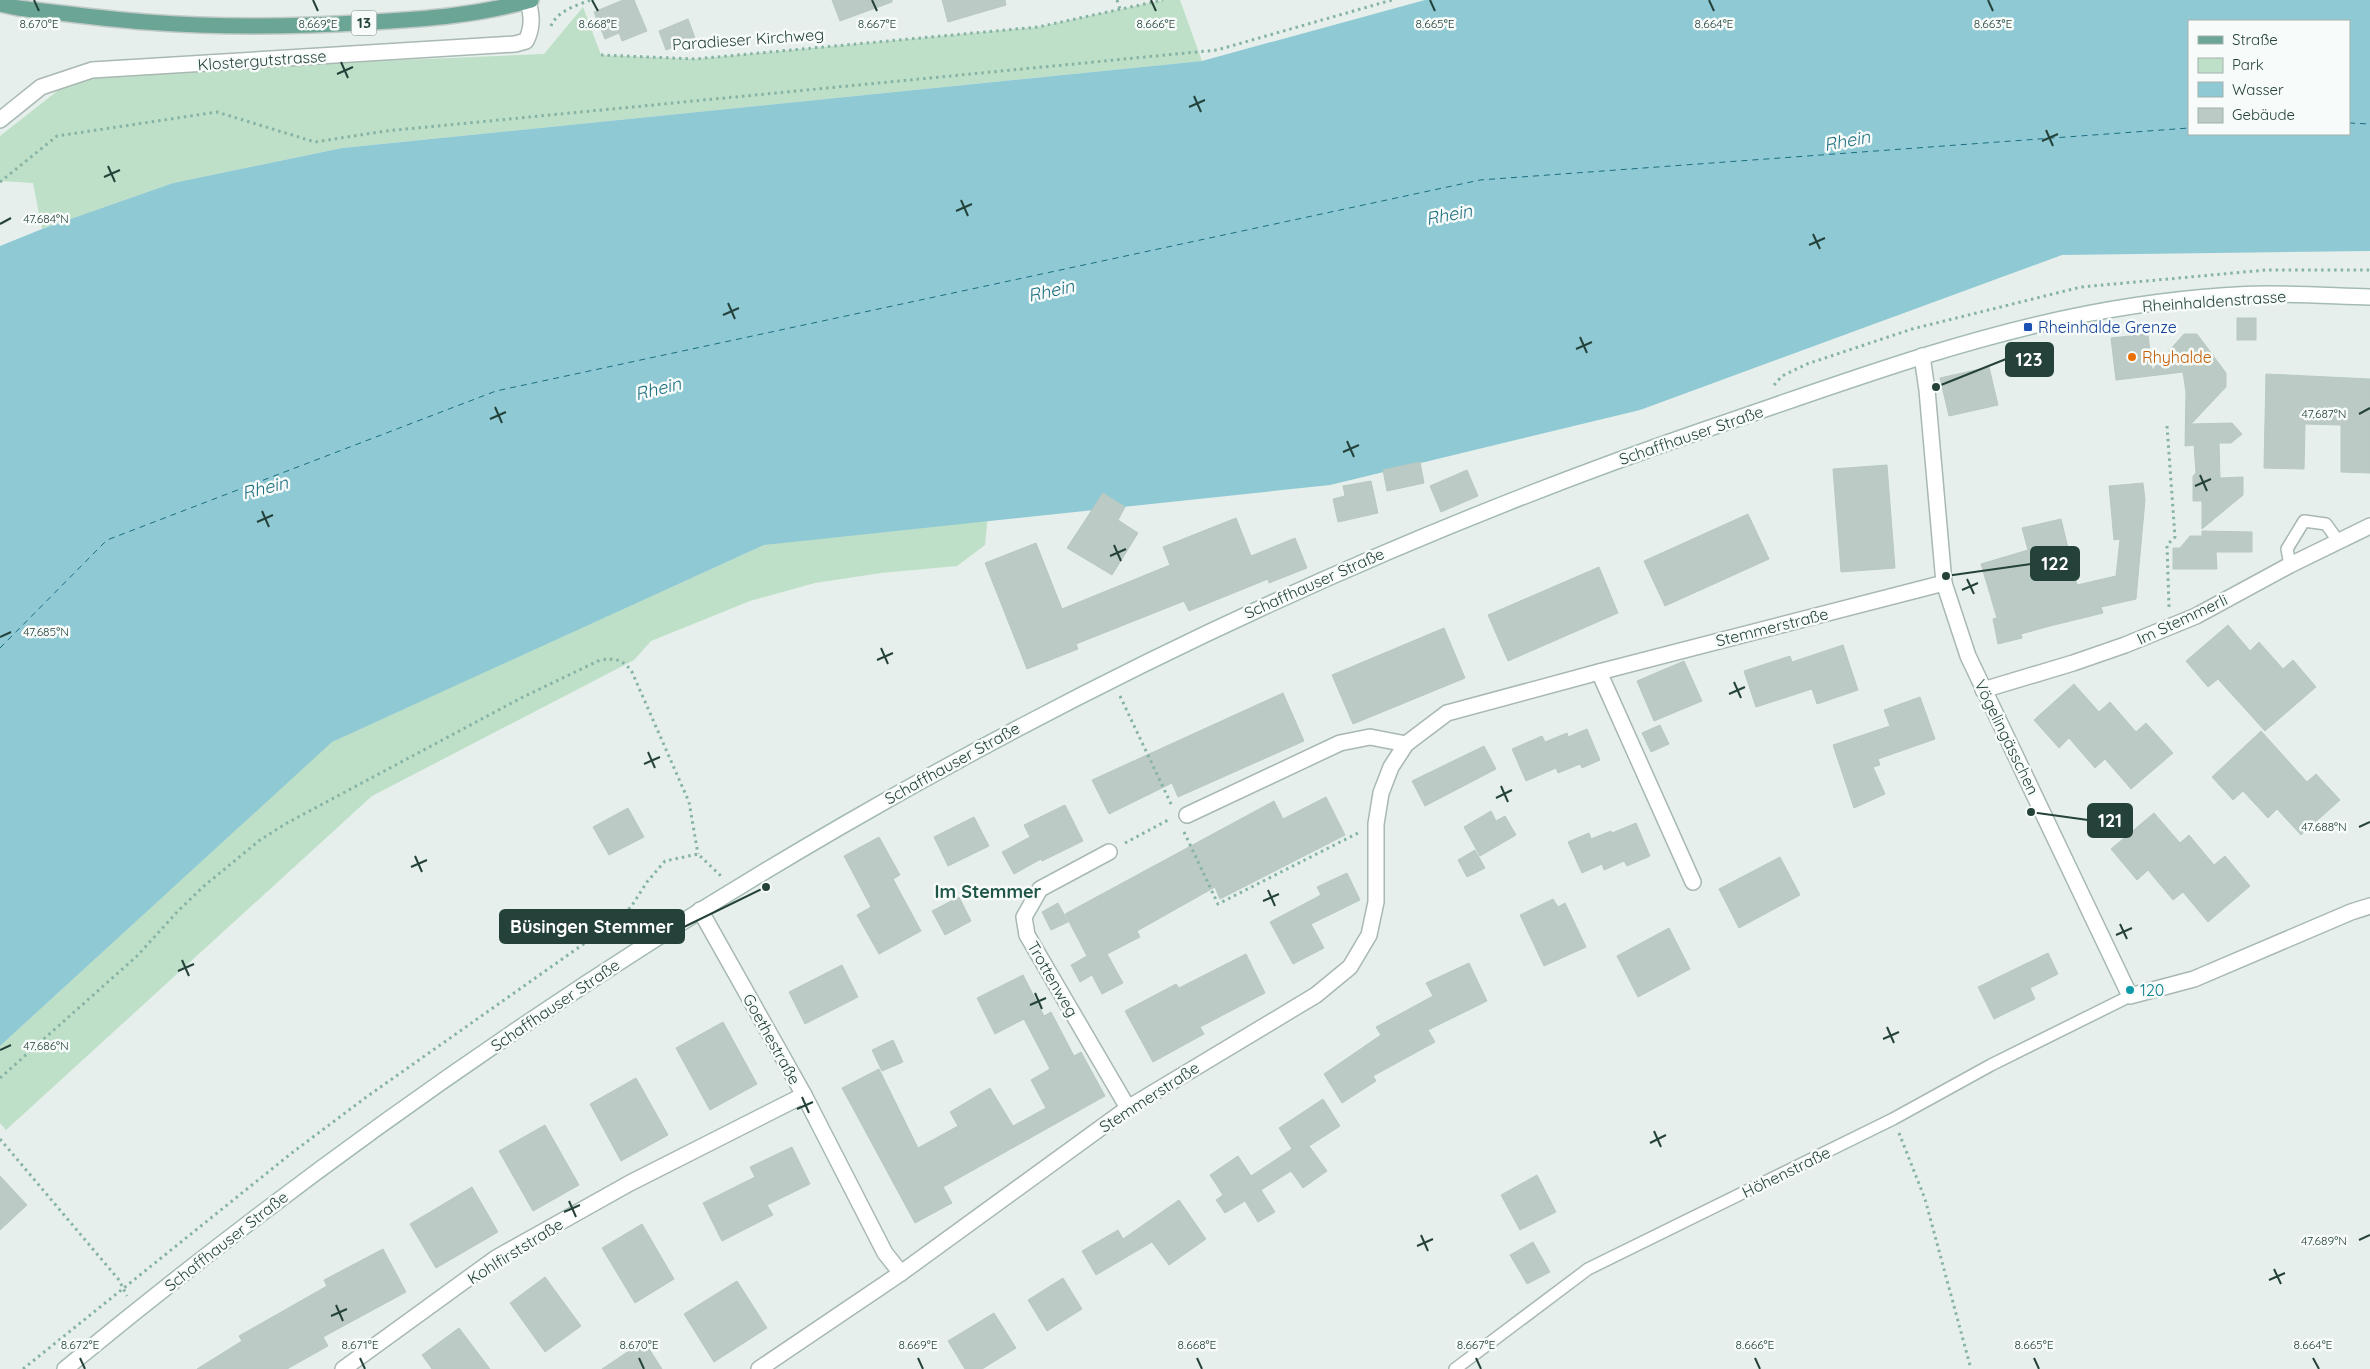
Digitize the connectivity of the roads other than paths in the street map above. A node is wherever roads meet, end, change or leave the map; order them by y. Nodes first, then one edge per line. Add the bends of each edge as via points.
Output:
1 (529, 0) edge
2 (0, 4) edge
3 (0, 120) edge
4 (2370, 297) edge
5 (1942, 349) joint
6 (1922, 356) junction
7 (2370, 526) edge
8 (2339, 542) junction
9 (2290, 565) junction
10 (1944, 583) junction
11 (1599, 672) junction
12 (1984, 690) junction
13 (1406, 744) junction
14 (1182, 815) road end
15 (1109, 852) road end
16 (1693, 882) dead end
17 (2370, 906) edge
18 (700, 910) junction
19 (2130, 996) junction
20 (804, 1095) junction
21 (1128, 1108) junction
22 (901, 1273) junction
23 (65, 1369) edge
24 (343, 1369) edge
25 (759, 1369) edge
26 (1455, 1369) edge

1 - 2 main road, 13 via 434,19 318,26 134,21
1 - 3 street, Klostergutstrasse via 531,32 526,41 515,44 92,70 41,87
4 - 5 street, Rheinhaldenstrasse via 2262,294 2157,303 2086,314
5 - 6 street, Schaffhauser Straße
6 - 10 street, Vögelingässchen
6 - 18 street, Schaffhauser Straße via 1589,470 1374,556 1234,619 1055,707 908,786
7 - 8 street, Im Stemmerli
8 - 9 street, Im Stemmerli
8 - 9 lane via 2326,524 2304,521 2287,549
9 - 12 street, Im Stemmerli via 2196,616 2125,645
10 - 11 street, Stemmerstraße
10 - 12 street, Vögelingässchen via 1968,656
11 - 13 street, Stemmerstraße via 1448,713
11 - 16 street
12 - 19 street, Vögelingässchen
13 - 14 street via 1370,737 1340,743
13 - 21 street, Stemmerstraße via 1391,767 1381,793 1376,824 1376,902 1369,935 1350,966 1316,995
15 - 21 street, Trottenweg via 1040,889 1024,917 1027,934
17 - 19 street via 2194,979
18 - 20 street, Goethestraße
18 - 23 street, Schaffhauser Straße via 415,1100 281,1198
19 - 26 lane, Höhenstraße via 1991,1065 1893,1119 1588,1269
20 - 22 street, Goethestraße via 885,1253
20 - 24 street, Kohlfirststraße via 630,1183 496,1258
21 - 22 street, Stemmerstraße
22 - 25 street, Stemmerstraße

